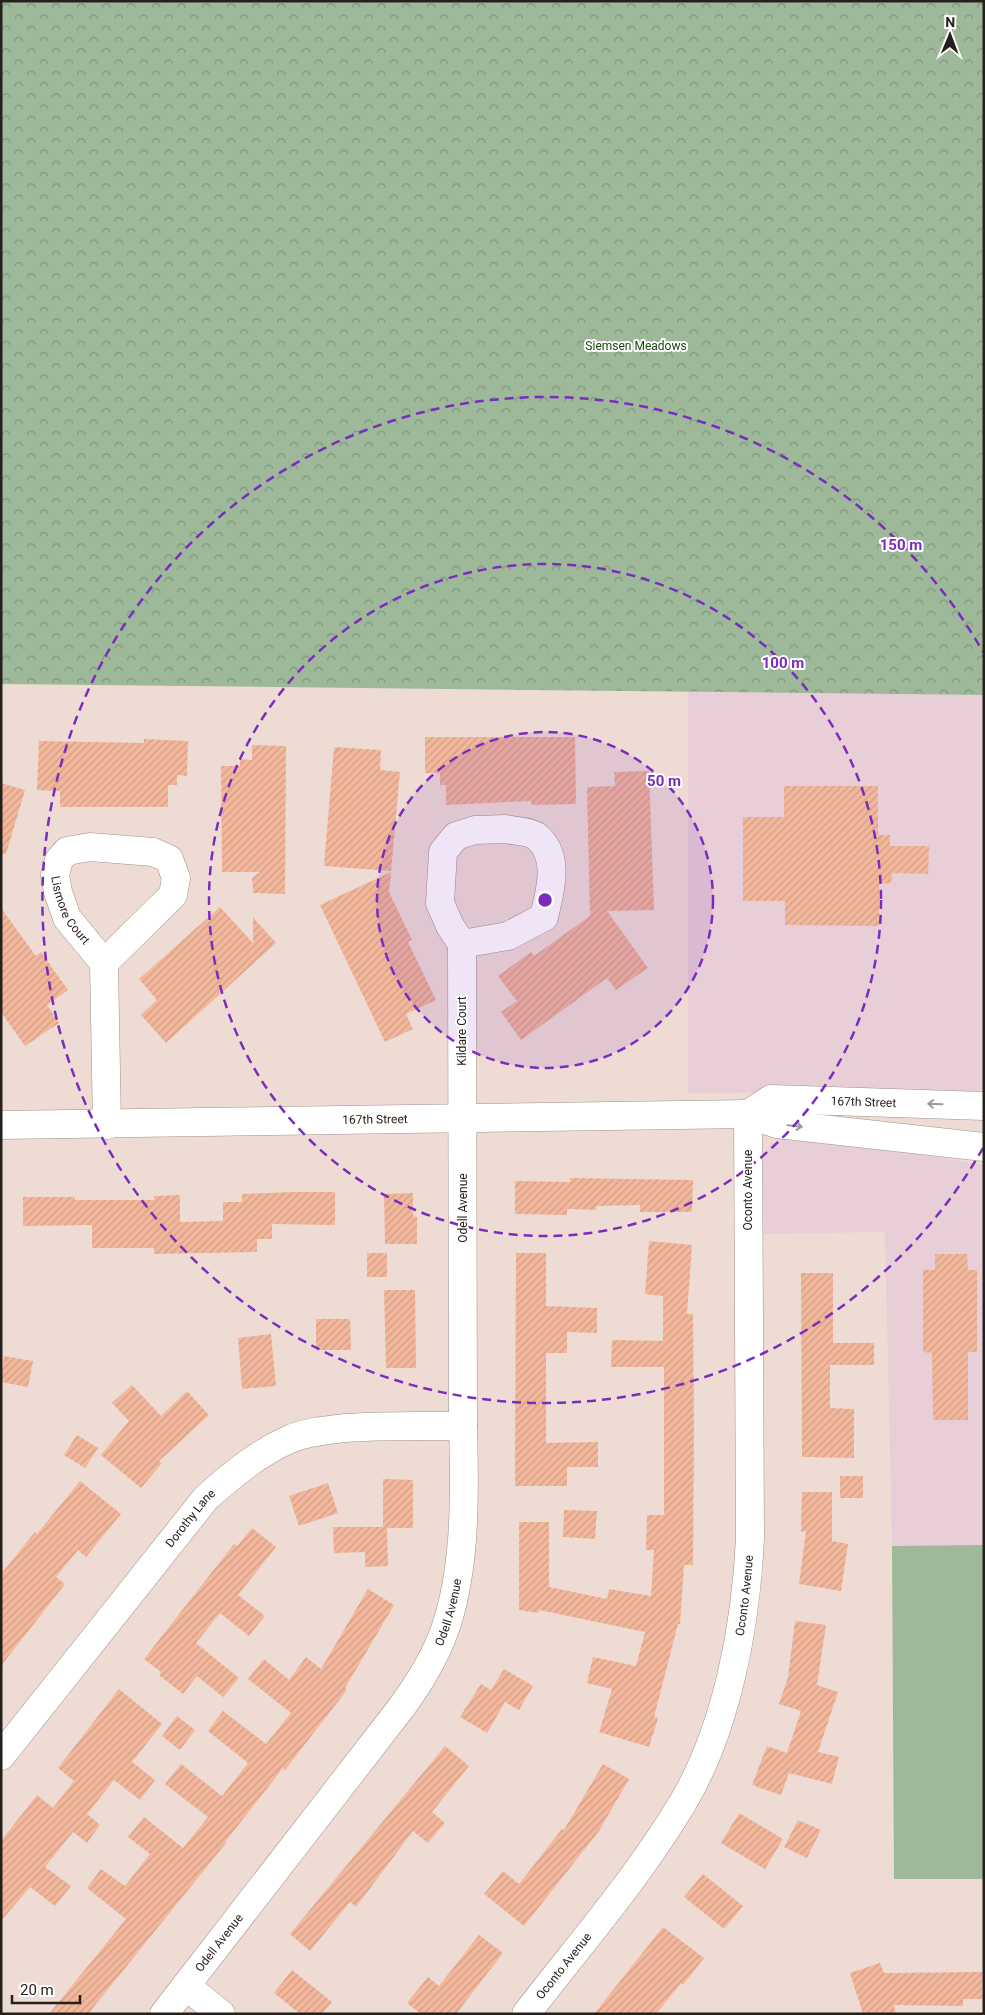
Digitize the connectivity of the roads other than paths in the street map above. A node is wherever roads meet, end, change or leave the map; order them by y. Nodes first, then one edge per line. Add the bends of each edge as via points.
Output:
1 (462, 944) junction
2 (104, 963) junction
3 (984, 1106) edge
4 (748, 1114) junction
5 (462, 1118) junction
6 (1, 1125) edge
7 (107, 1125) junction
8 (984, 1147) edge
9 (464, 1426) junction
10 (1, 1756) edge
11 (186, 1986) junction
12 (164, 2014) edge
13 (221, 2014) edge
14 (526, 2014) edge

1 - 1 street via 440,903 443,852 456,836 475,830 506,829 535,835 549,854 552,880 544,917 508,936
1 - 5 street, Kildare Court
2 - 2 street, Lismore Court via 67,918 55,876 59,860 68,851 90,847 153,852 169,859 176,878 173,895
2 - 7 street
3 -> 4 street, 167th Street via 771,1099
4 - 5 street, 167th Street
4 -> 8 street, 167th Street via 777,1124
4 - 14 street, Oconto Avenue via 750,1538 745,1608 732,1672 714,1731 683,1803 647,1858
5 - 7 street, 167th Street
5 - 9 street, Odell Avenue
6 - 7 street, 167th Street
9 - 10 street, Dorothy Lane via 326,1430 292,1438 263,1452 206,1498
9 - 11 street, Odell Avenue via 465,1498 456,1583 447,1620 431,1662 402,1708
11 - 12 street, Odell Avenue
11 - 13 street

